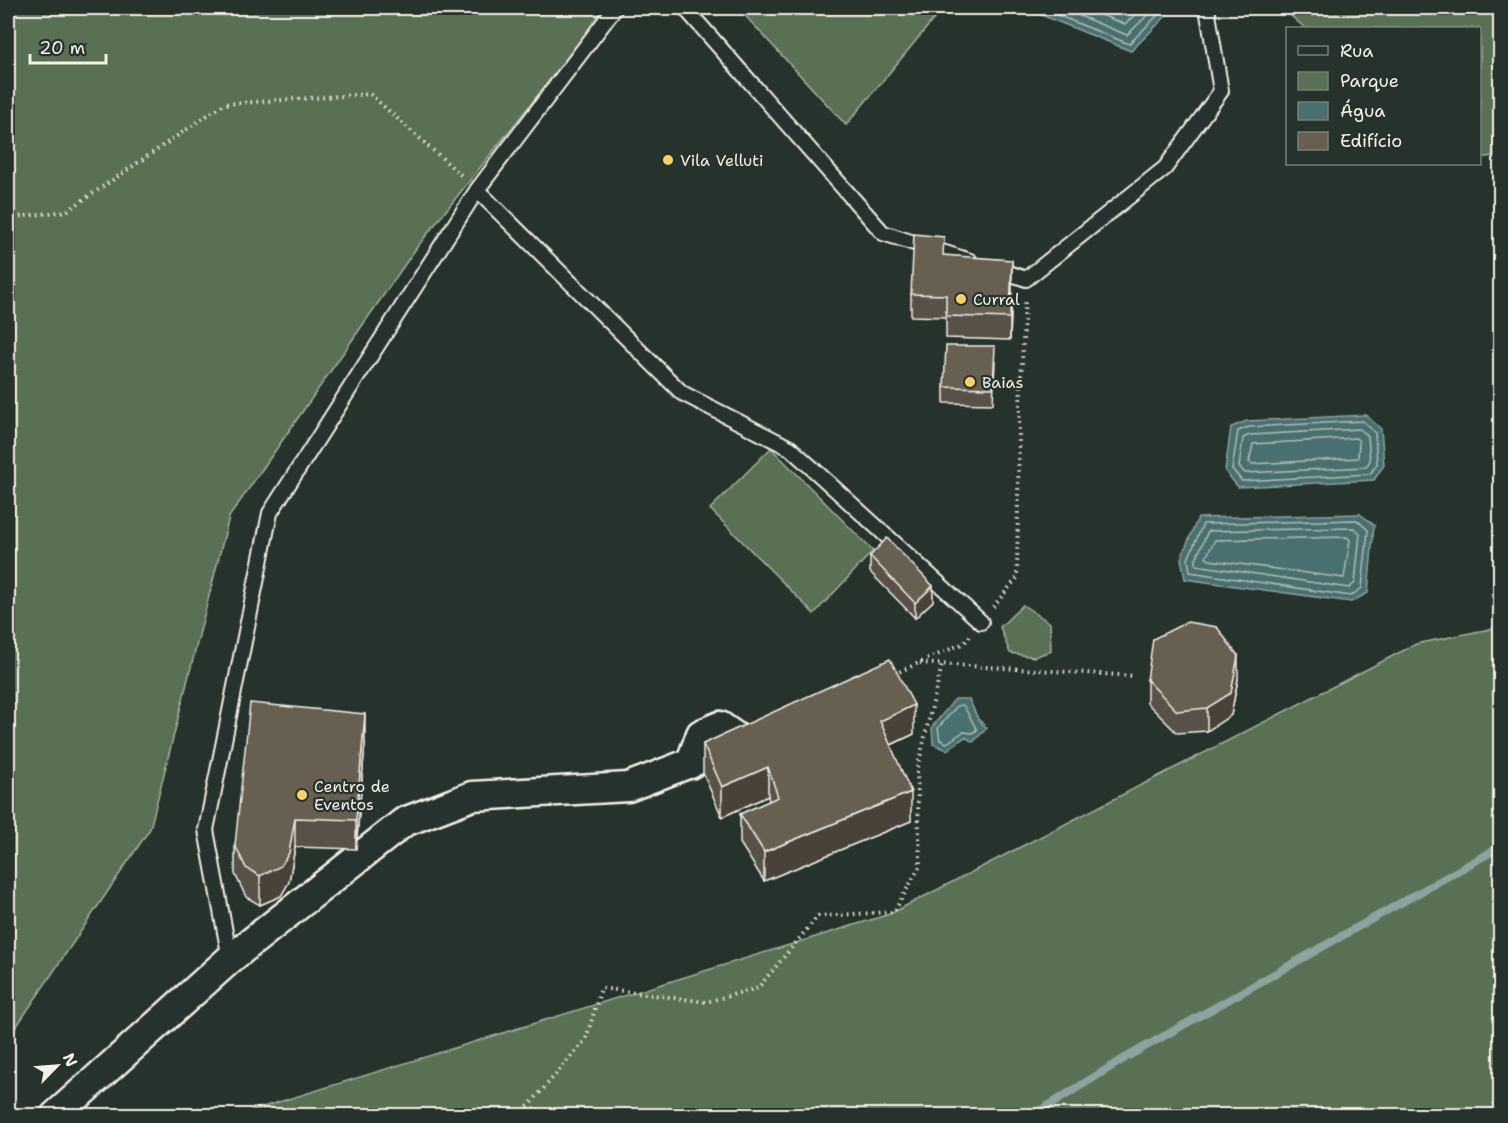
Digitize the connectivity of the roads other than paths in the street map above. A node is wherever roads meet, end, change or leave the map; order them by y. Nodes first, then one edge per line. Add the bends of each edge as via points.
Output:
1 (615, 8) edge
2 (685, 8) edge
3 (1208, 8) edge
4 (477, 190) junction
5 (981, 622) road end
6 (690, 764) dead end
7 (230, 959) junction
8 (55, 1116) edge

1 - 4 lane
2 - 3 lane via 883,233 1026,279 1165,168 1221,91
4 - 5 lane via 682,393 790,448
4 - 7 lane via 270,513 206,830
6 - 7 street via 628,787 472,796 404,822
7 - 8 street

